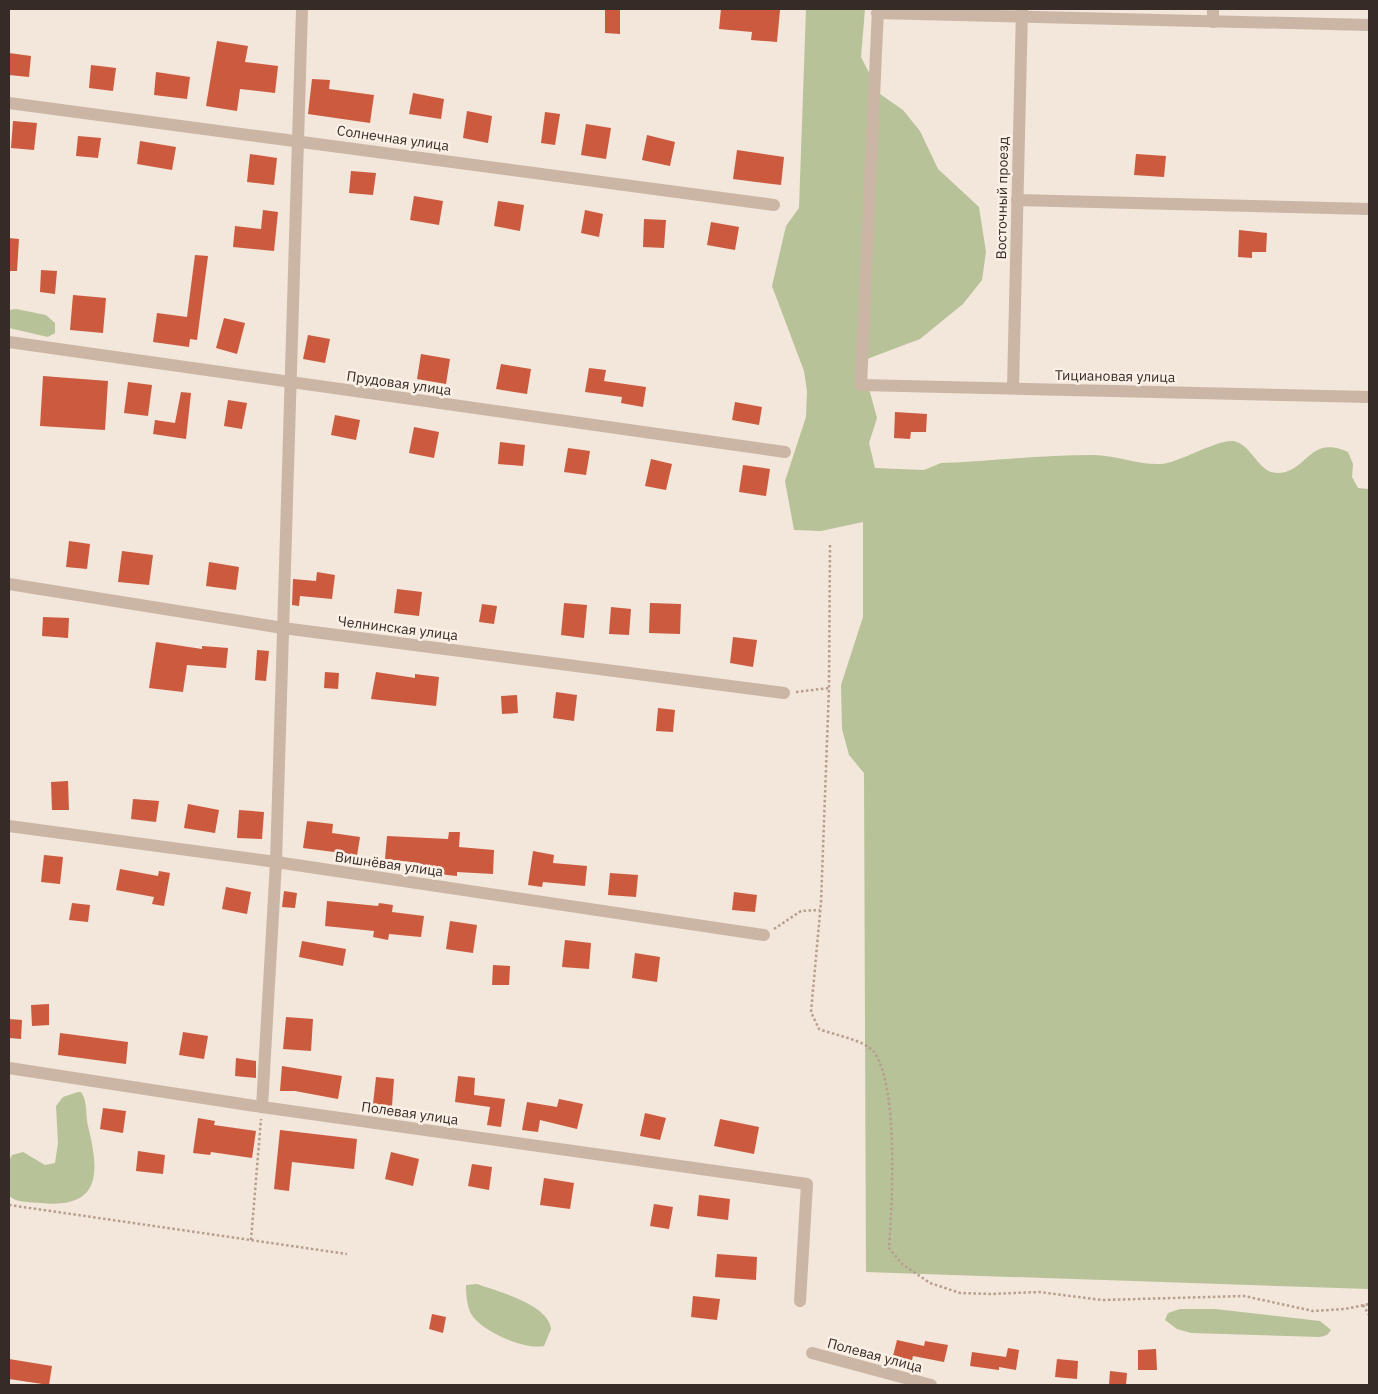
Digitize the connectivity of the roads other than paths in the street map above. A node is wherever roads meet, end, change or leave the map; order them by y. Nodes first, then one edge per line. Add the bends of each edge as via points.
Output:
1 (302, 9) edge
2 (877, 11) edge
3 (1022, 13) edge
4 (1213, 15) edge
5 (1369, 26) edge
6 (9, 104) edge
7 (300, 140) junction
8 (1017, 200) junction
9 (774, 204) dead end
10 (1369, 209) edge
11 (9, 342) edge
12 (292, 383) junction
13 (1013, 388) junction
14 (1369, 397) edge
15 (785, 452) dead end
16 (9, 584) edge
17 (283, 628) junction
18 (784, 693) road end
19 (9, 826) edge
20 (276, 862) junction
21 (764, 935) road end
22 (9, 1068) edge
23 (262, 1107) junction
24 (800, 1301) dead end
25 (812, 1353) dead end
26 (931, 1385) edge

1 - 7 street
2 - 3 street
2 - 13 street, Тициановая улица via 861,385
3 - 4 street
3 - 8 street, Восточный проезд
4 - 5 street
6 - 7 street, Солнечная улица
7 - 9 street, Солнечная улица
7 - 12 street
8 - 10 street
8 - 13 street, Восточный проезд
11 - 12 street, Прудовая улица
12 - 15 street, Прудовая улица
12 - 17 street
13 - 14 street, Тициановая улица
16 - 17 street, Челнинская улица
17 - 18 street, Челнинская улица
17 - 20 street
19 - 20 street, Вишнёвая улица
20 - 21 street, Вишнёвая улица
20 - 23 street
22 - 23 street, Полевая улица
23 - 24 street, Полевая улица via 807,1184
25 - 26 street, Полевая улица

